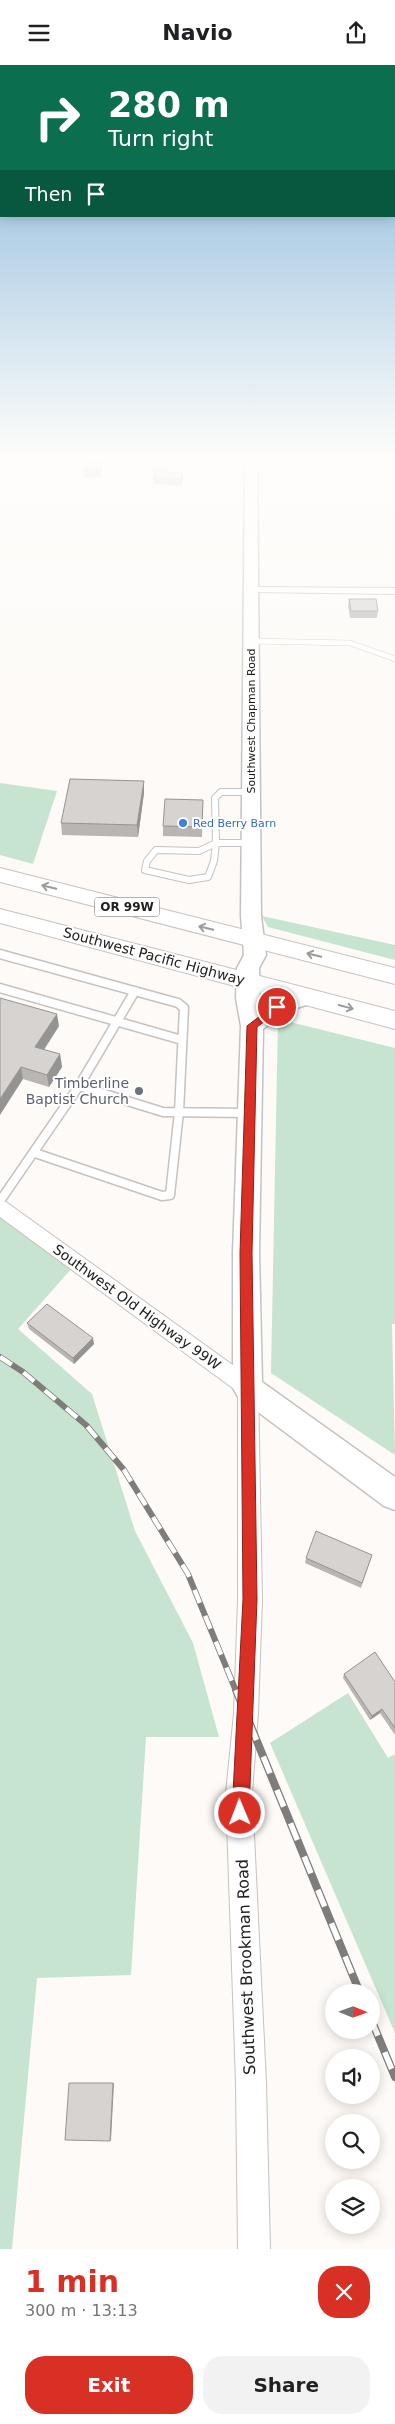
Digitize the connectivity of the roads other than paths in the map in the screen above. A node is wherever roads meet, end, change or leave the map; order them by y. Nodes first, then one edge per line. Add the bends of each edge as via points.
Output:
1 (250, 560) edge
2 (250, 590) junction
3 (395, 591) edge
4 (251, 641) junction
5 (395, 659) edge
6 (251, 792) junction
7 (215, 843) junction
8 (251, 843) junction
9 (0, 875) edge
10 (0, 916) edge
11 (254, 940) junction
12 (0, 954) edge
13 (395, 976) edge
14 (248, 981) junction
15 (0, 988) edge
16 (135, 991) junction
17 (307, 997) junction
18 (395, 1020) edge
19 (116, 1021) junction
20 (252, 1026) junction
21 (182, 1040) junction
22 (79, 1086) junction
23 (179, 1112) junction
24 (250, 1113) junction
25 (35, 1153) junction
26 (0, 1201) edge
27 (0, 1207) edge
28 (248, 1388) junction
29 (395, 1495) edge
30 (254, 2249) edge

1 - 2 street, Southwest Chapman Road
2 - 3 street
2 - 4 street, Southwest Chapman Road
4 - 5 lane via 350,643
4 - 6 street, Southwest Chapman Road
6 - 7 lane via 221,792 215,798
6 - 8 street, Southwest Chapman Road
7 - 7 lane via 199,851 156,850 147,861 145,870 189,880 208,877 214,869
7 - 8 lane
8 - 11 street, Southwest Chapman Road
11 -> 9 highway, OR 99W
10 - 14 highway, Southwest Pacific Highway
13 -> 11 highway, OR 99W
11 - 14 street, Southwest Chapman Road via 255,955 248,968
12 - 16 lane
14 - 17 highway, Southwest Pacific Highway
14 - 20 street, Southwest Brookman Road via 247,998
15 - 19 lane
16 - 19 lane
16 - 21 lane via 178,1003 184,1008
17 -> 18 highway, Southwest Pacific Highway
17 - 20 street via 277,1007
19 - 21 lane
19 - 22 lane
20 - 24 street, Southwest Brookman Road
21 - 23 lane
22 - 23 lane via 163,1112
22 - 25 lane
23 - 24 lane
23 - 25 lane via 170,1195 162,1196
24 - 28 street, Southwest Brookman Road via 246,1253
25 - 26 lane
27 - 28 street, Southwest Old Highway 99W
28 - 29 street, Southwest Old Highway 99W
28 - 30 street, Southwest Brookman Road via 250,1599 240,1793

